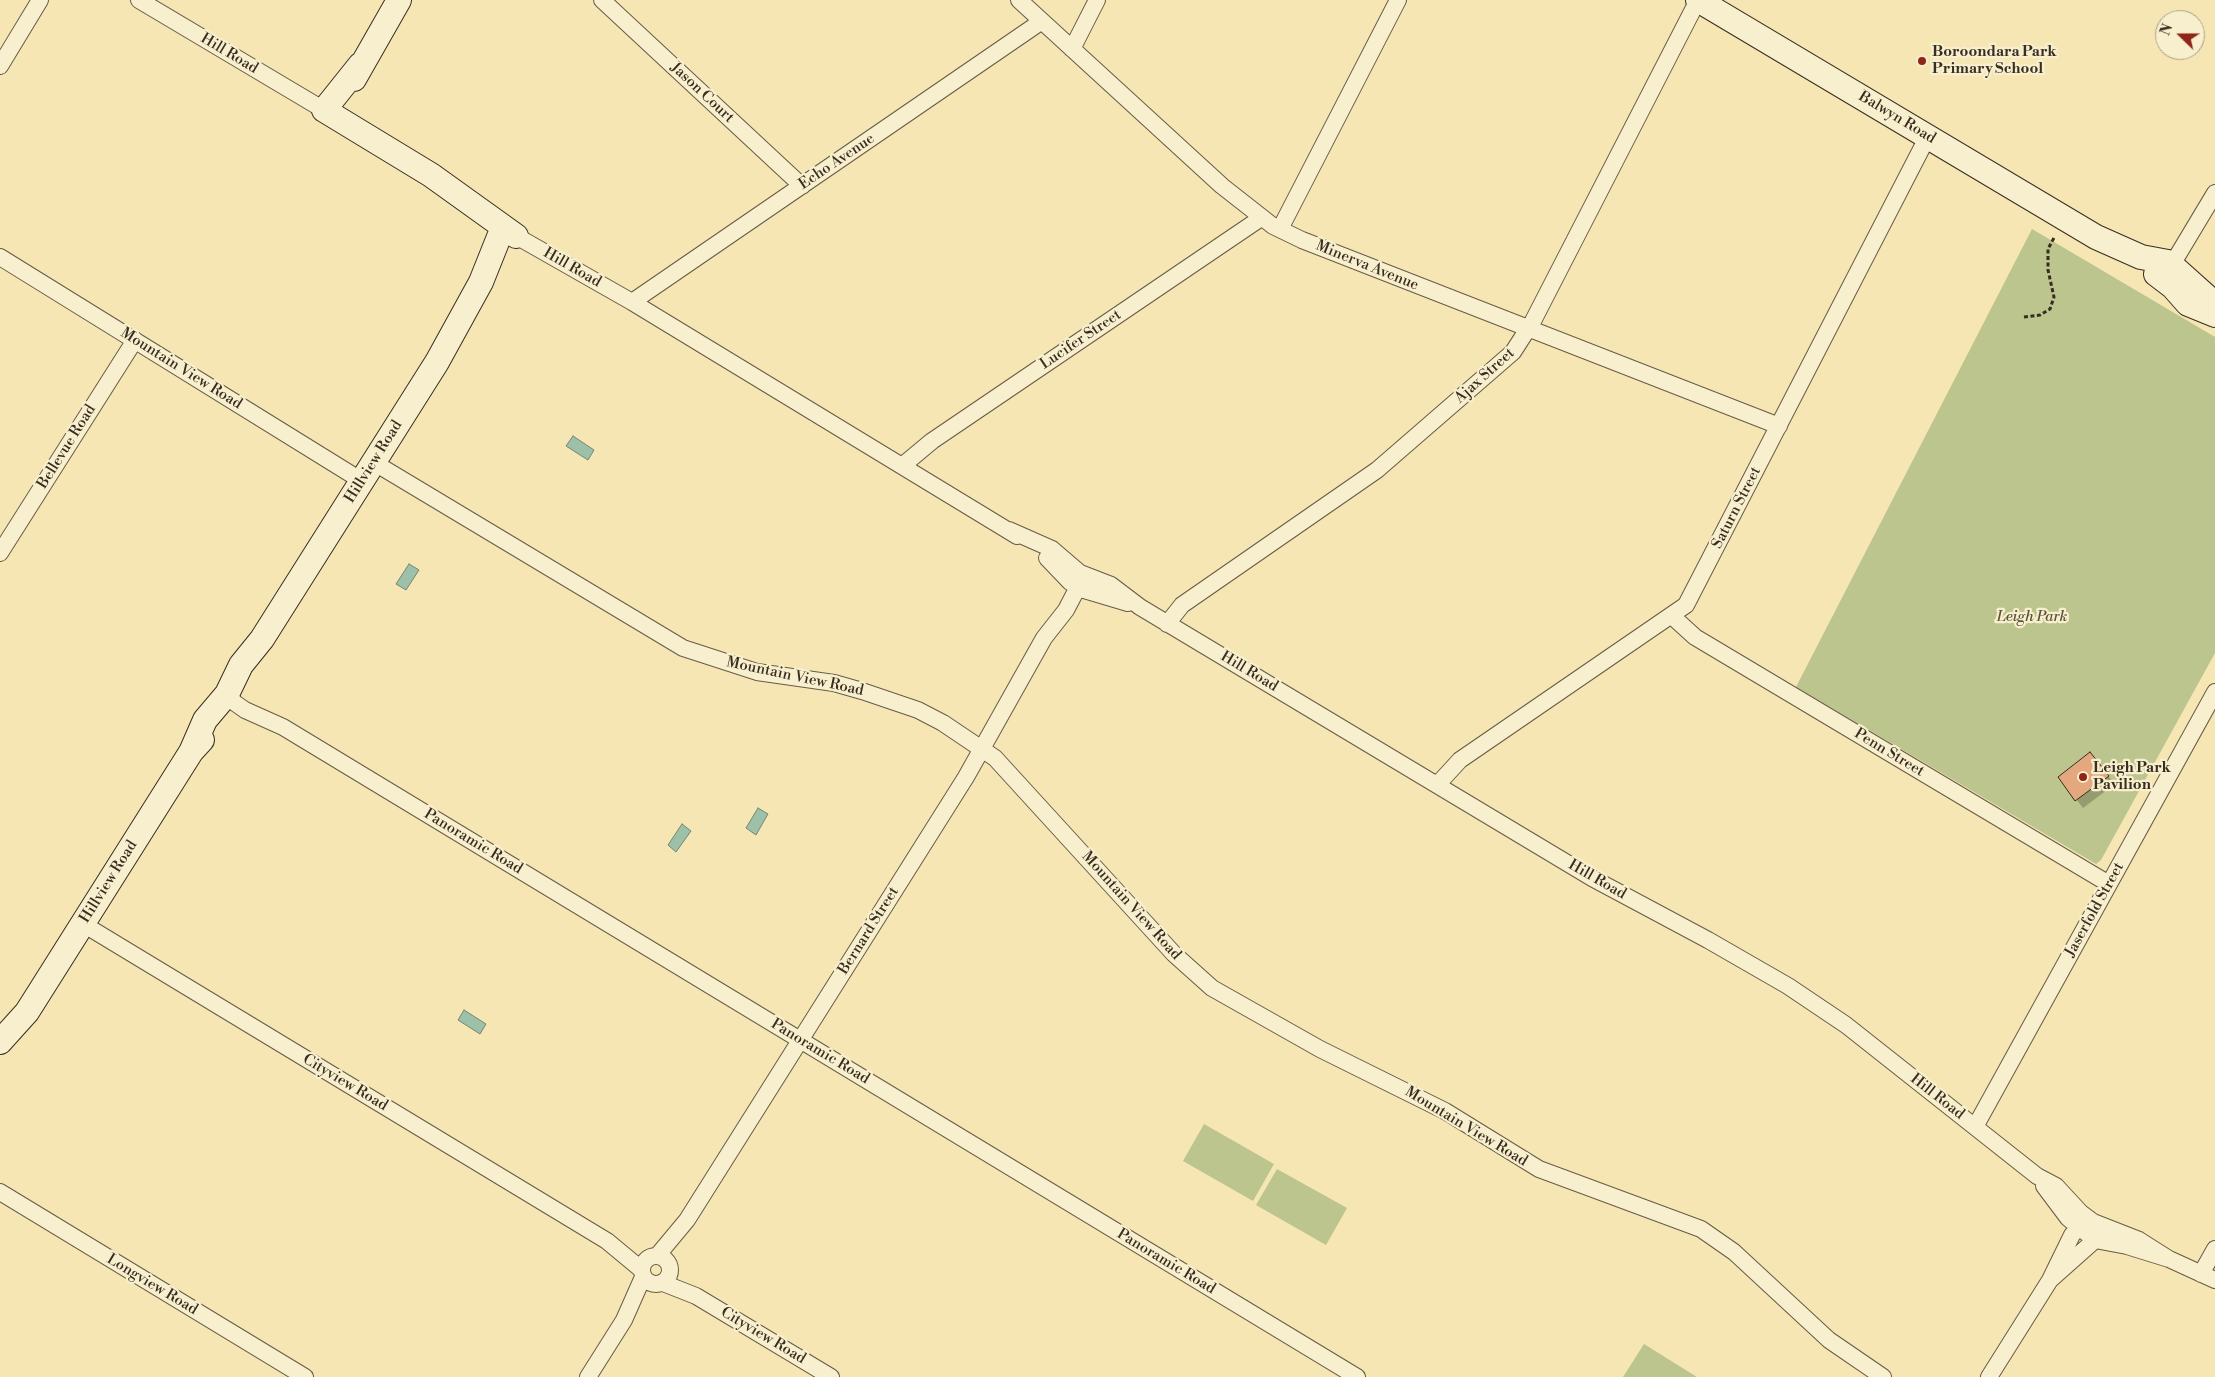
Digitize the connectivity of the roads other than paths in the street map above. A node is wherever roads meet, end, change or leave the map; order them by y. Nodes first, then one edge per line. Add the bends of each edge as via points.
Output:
1 (40, 0) edge
2 (139, 0) edge
3 (399, 0) edge
4 (602, 0) edge
5 (1019, 0) edge
6 (1097, 0) edge
7 (1398, 0) edge
8 (1698, 0) edge
9 (1042, 21) junction
10 (1072, 49) junction
11 (0, 66) edge
12 (330, 114) junction
13 (1928, 136) junction
14 (802, 186) junction
15 (2215, 193) edge
16 (1261, 218) junction
17 (1280, 230) junction
18 (510, 231) junction
19 (0, 257) edge
20 (2168, 272) junction
21 (632, 302) junction
22 (2215, 304) edge
23 (2215, 315) edge
24 (1528, 329) junction
25 (135, 340) junction
26 (1779, 426) junction
27 (902, 466) junction
28 (368, 472) junction
29 (0, 554) edge
30 (1076, 581) junction
31 (1672, 617) junction
32 (1167, 624) junction
33 (2215, 692) edge
34 (234, 697) junction
35 (982, 749) junction
36 (1438, 785) junction
37 (2109, 884) junction
38 (83, 924) junction
39 (27, 1012) junction
40 (801, 1040) junction
41 (0, 1042) edge
42 (0, 1058) edge
43 (1975, 1127) junction
44 (0, 1192) edge
45 (2086, 1225) junction
46 (2095, 1240) junction
47 (2215, 1249) edge
48 (2168, 1259) junction
49 (656, 1270) junction
50 (2208, 1277) edge
51 (2050, 1280) junction
52 (305, 1377) edge
53 (588, 1377) edge
54 (831, 1377) edge
55 (1357, 1377) edge
56 (1883, 1377) edge
57 (1989, 1377) edge

1 - 11 street
2 - 12 street, Hill Road
3 - 12 street
4 - 14 street, Jason Court
5 - 9 street, Minerva Avenue
6 - 10 street
7 - 17 street
8 - 13 street, Balwyn Road
8 - 24 street, Ajax Street
9 - 10 street, Minerva Avenue
9 - 14 street, Echo Avenue
10 - 16 street, Minerva Avenue
12 - 18 street, Hill Road via 432,175
13 - 20 street, Balwyn Road via 2096,237 2126,267
13 - 26 street, Saturn Street
14 - 21 street, Echo Avenue
15 - 20 street
16 - 17 street, Minerva Avenue
16 - 27 street, Lucifer Street via 932,441
17 - 24 street, Minerva Avenue
18 - 21 street, Hill Road
18 - 28 street, Hillview Road via 430,374
19 - 25 street, Mountain View Road
20 - 22 street, Balwyn Road via 2196,288
20 - 23 street, Balwyn Road via 2188,304
21 - 27 street, Hill Road
24 - 26 street, Minerva Avenue
24 - 32 street, Ajax Street via 1502,363 1377,470 1182,605
25 - 28 street, Mountain View Road
25 - 29 street, Bellevue Road
26 - 31 street, Saturn Street via 1692,595
27 - 30 street, Hill Road via 1009,530 1052,548
28 - 34 street, Hillview Road via 262,639 241,666
28 - 35 street, Mountain View Road via 683,648 757,672 834,683 862,691 931,716
30 - 32 street, Hill Road via 1111,585
30 - 35 street, Bernard Street via 1052,613 1044,638
31 - 36 street, Saturn Street via 1460,760
31 - 37 street, Penn Street via 1695,637
32 - 36 street, Hill Road
33 - 37 street, Jaserfold Street
34 - 38 street, Hillview Road via 205,720 191,752
34 - 40 street, Panoramic Road
35 - 40 street, Bernard Street
35 - 56 street, Mountain View Road via 1009,772 1174,954 1212,988 1320,1049 1430,1103 1539,1169 1701,1229 1734,1252 1829,1340
36 - 43 street, Hill Road via 1592,878 1788,986 1846,1025
37 - 43 street, Jaserfold Street
38 - 39 street, Hillview Road
38 - 49 street, Cityview Road
39 - 41 street, Hillview Road
39 - 42 street, Hillview Road via 19,1033
40 - 49 street, Bernard Street
40 - 55 street, Panoramic Road
43 - 45 street, Hill Road via 2037,1176 2056,1186 2081,1213
44 - 52 street, Longview Road
45 - 46 street via 2098,1231
45 - 48 street, Hill Road via 2139,1240
45 - 51 street via 2062,1251
46 - 48 street, Hill Road
46 - 51 street
47 - 50 street
48 - 50 street, Hill Road
49 - 53 street, Bernard Street
49 - 54 street, Cityview Road
51 - 57 street

